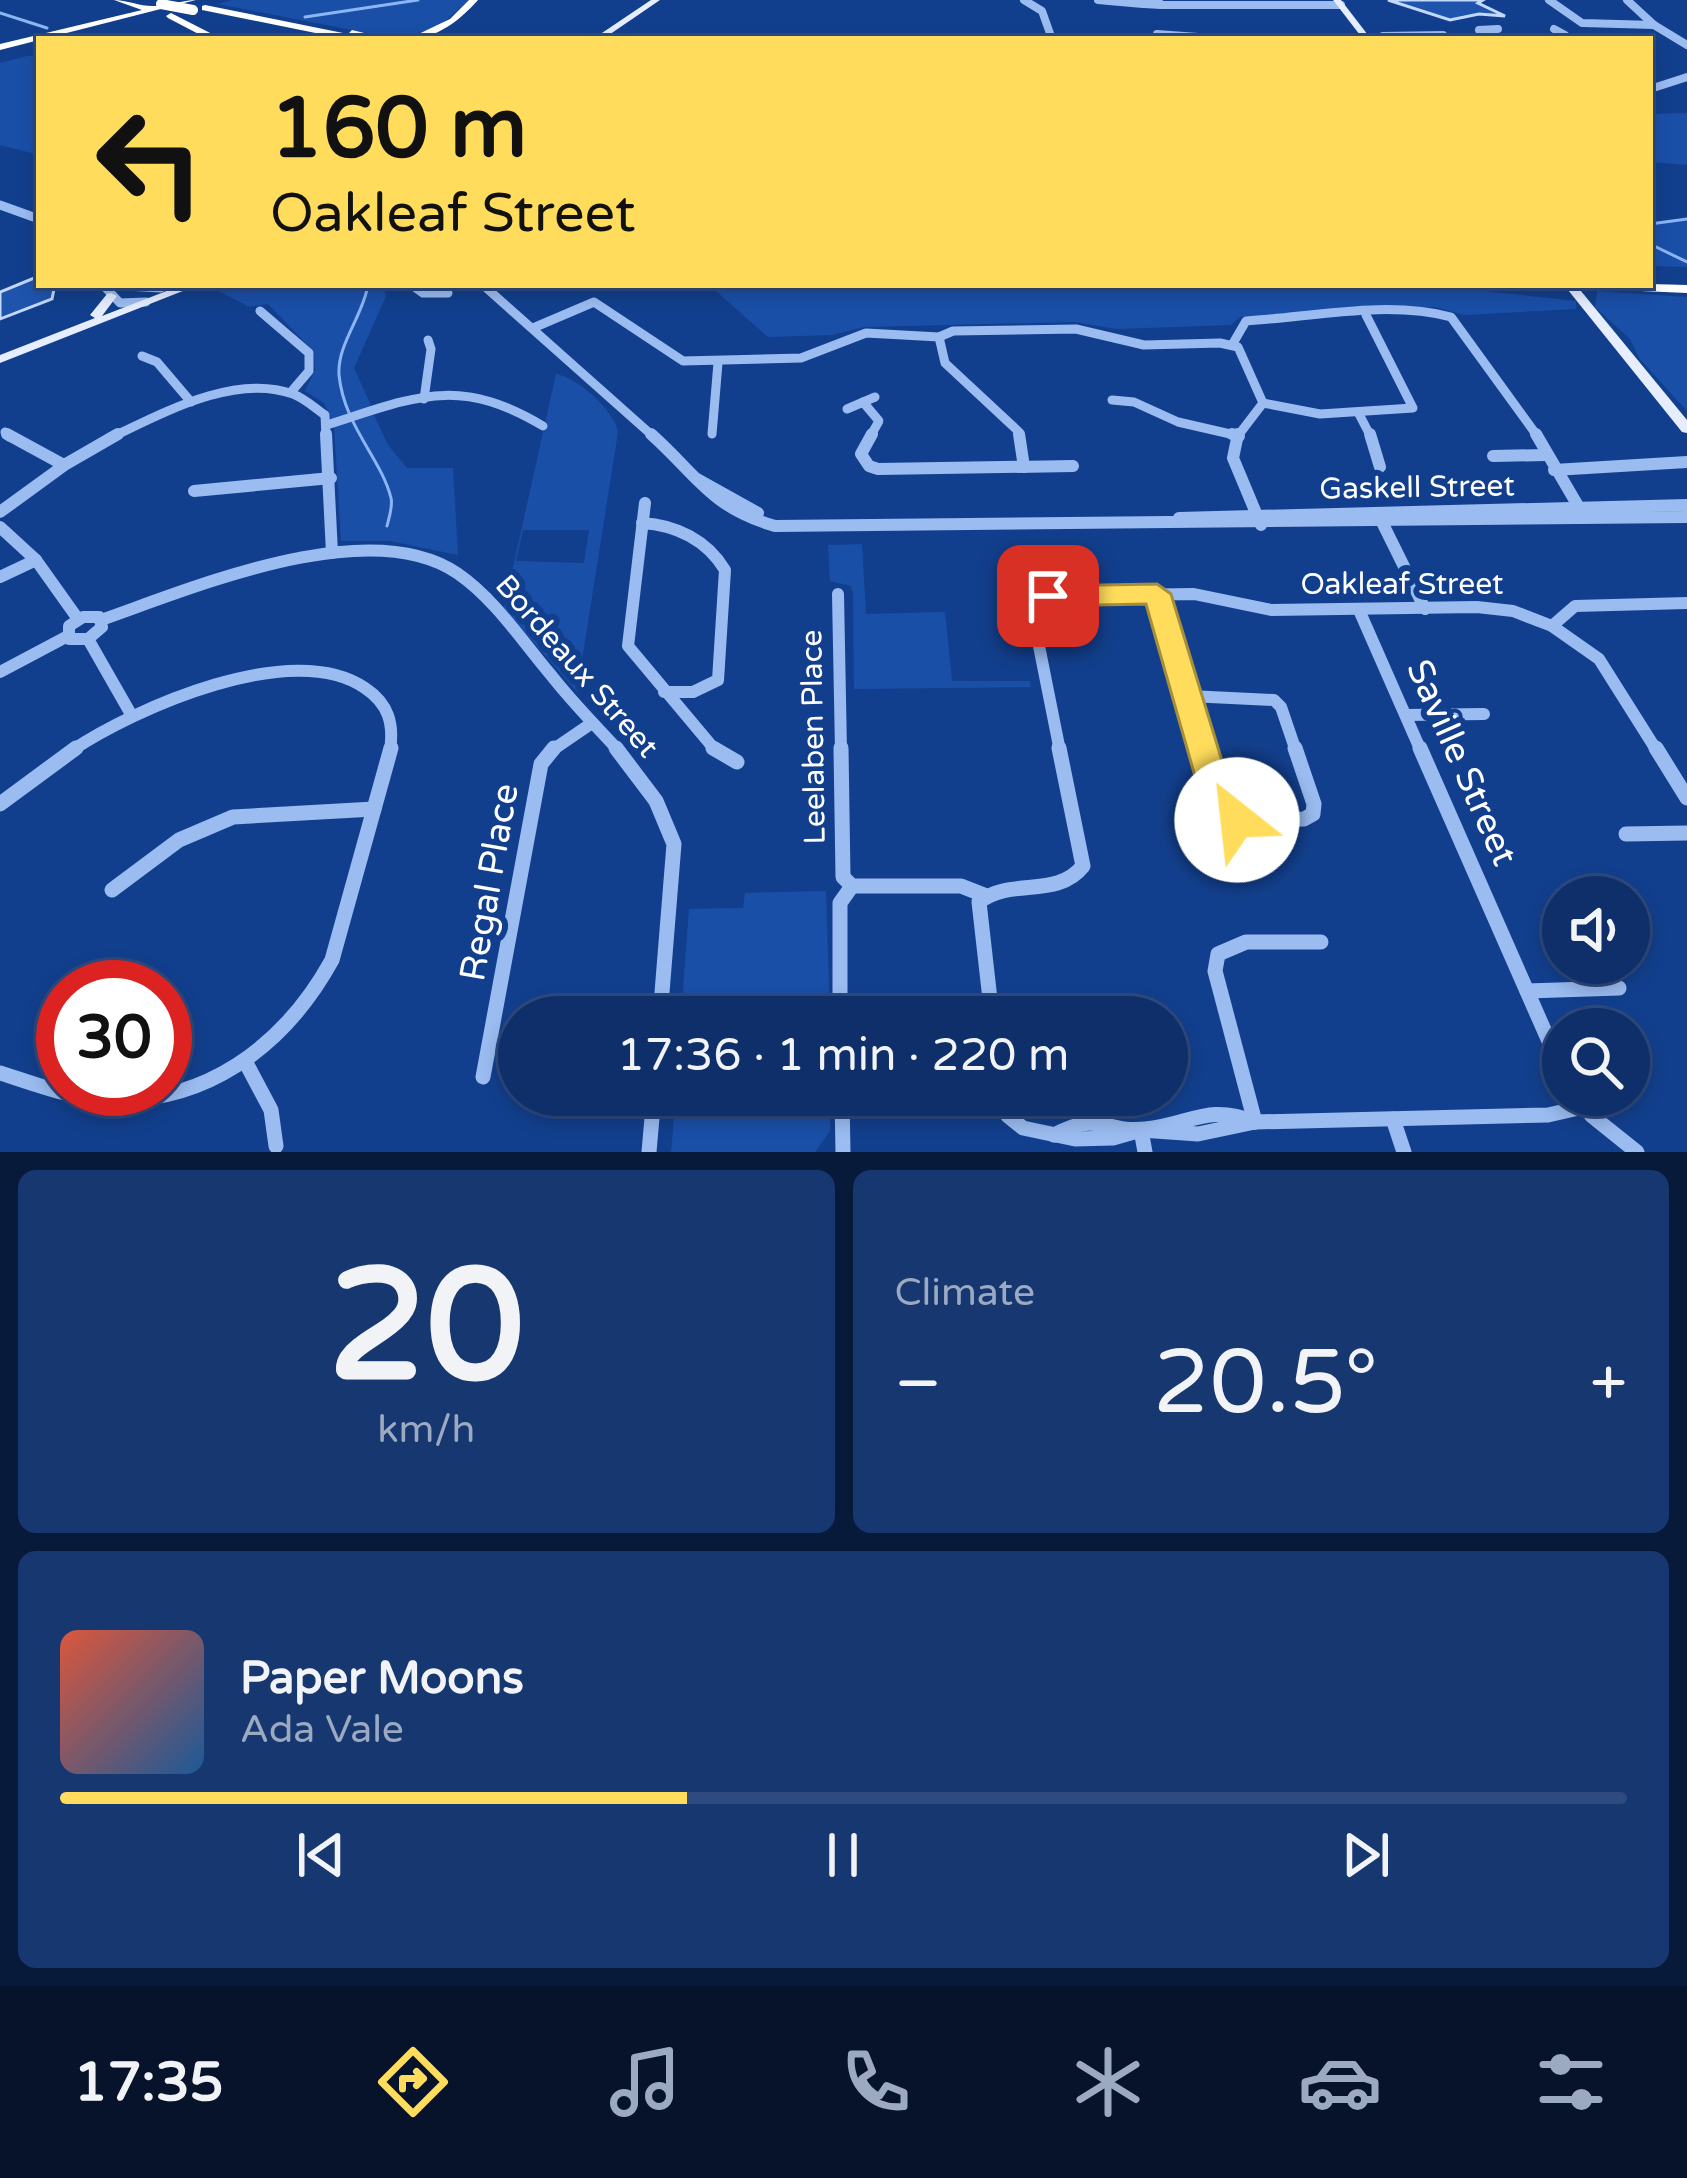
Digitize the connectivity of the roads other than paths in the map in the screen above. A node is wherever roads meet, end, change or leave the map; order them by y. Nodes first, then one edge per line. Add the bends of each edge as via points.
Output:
1 (118, 0) edge
2 (478, 0) edge
3 (656, 0) edge
4 (667, 0) edge
5 (1024, 0) edge
6 (1098, 0) edge
7 (1549, 0) edge
8 (1627, 0) edge
9 (167, 2) edge
10 (1339, 2) edge
11 (143, 4) edge
12 (201, 4) edge
13 (1154, 8) edge
14 (1064, 14) dead end
15 (1043, 15) junction
16 (1582, 23) junction
17 (1654, 25) junction
18 (1554, 29) dead end
19 (315, 30) junction
20 (1480, 30) dead end
21 (1496, 33) edge
22 (64, 36) edge
23 (71, 36) edge
24 (209, 36) edge
25 (321, 36) edge
26 (344, 36) edge
27 (361, 36) edge
28 (421, 36) edge
29 (602, 36) edge
30 (615, 36) edge
31 (1051, 36) edge
32 (1365, 36) edge
33 (36, 43) edge
34 (36, 45) edge
35 (1687, 45) edge
36 (0, 51) edge
37 (1687, 76) edge
38 (1653, 88) edge
39 (0, 205) edge
40 (36, 218) edge
41 (1653, 276) edge
42 (1687, 278) edge
43 (147, 288) edge
44 (147, 288) edge
45 (185, 288) edge
46 (416, 288) edge
47 (486, 288) edge
48 (1572, 288) edge
49 (1653, 288) edge
50 (1687, 289) edge
51 (112, 292) edge
52 (448, 293) dead end
53 (153, 301) junction
54 (260, 311) dead end
55 (1366, 315) junction
56 (533, 328) junction
57 (939, 337) junction
58 (428, 340) dead end
59 (1232, 346) junction
60 (0, 355) edge
61 (142, 356) dead end
62 (718, 363) junction
63 (291, 392) junction
64 (424, 399) junction
65 (1112, 400) dead end
66 (191, 402) junction
67 (1263, 404) junction
68 (847, 410) dead end
69 (1360, 414) junction
70 (328, 425) junction
71 (542, 426) dead end
72 (1687, 429) edge
73 (5, 432) dead end
74 (712, 434) dead end
75 (1239, 436) junction
76 (1545, 455) junction
77 (1493, 456) dead end
78 (1687, 462) edge
79 (62, 464) junction
80 (1073, 466) dead end
81 (1024, 467) junction
82 (1380, 467) dead end
83 (1554, 470) junction
84 (331, 478) junction
85 (194, 491) dead end
86 (645, 503) dead end
87 (1687, 505) edge
88 (0, 512) edge
89 (1583, 513) junction
90 (1379, 517) junction
91 (1687, 517) edge
92 (1258, 519) junction
93 (642, 523) junction
94 (0, 527) edge
95 (332, 554) junction
96 (36, 560) junction
97 (0, 577) edge
98 (838, 594) dead end
99 (1157, 594) junction
100 (1010, 598) dead end
101 (1687, 603) edge
102 (1031, 606) junction
103 (1425, 609) junction
104 (1360, 610) junction
105 (78, 620) junction
106 (101, 620) junction
107 (1552, 626) junction
108 (66, 637) junction
109 (88, 639) junction
110 (0, 672) edge
111 (664, 692) junction
112 (1189, 696) junction
113 (1484, 714) dead end
114 (1406, 715) junction
115 (132, 716) junction
116 (592, 723) junction
117 (737, 762) dead end
118 (1687, 797) edge
119 (0, 805) edge
120 (374, 808) junction
121 (1687, 833) edge
122 (1626, 834) dead end
123 (852, 886) junction
124 (112, 890) dead end
125 (984, 895) junction
126 (1321, 942) dead end
127 (1619, 988) dead end
128 (1527, 991) junction
129 (662, 996) edge
130 (840, 996) edge
131 (990, 996) edge
132 (1542, 1025) edge
133 (246, 1063) junction
134 (0, 1073) edge
135 (483, 1077) dead end
136 (1542, 1115) edge
137 (652, 1116) edge
138 (842, 1116) edge
139 (1008, 1116) edge
140 (1596, 1116) edge
141 (1393, 1118) junction
142 (1255, 1122) junction
143 (1141, 1130) junction
144 (276, 1147) dead end
145 (649, 1152) edge
146 (843, 1152) edge
147 (1145, 1152) edge
148 (1404, 1152) edge
149 (1636, 1152) edge

1 - 11 highway
2 - 28 highway via 461,21
3 - 29 main road
4 - 30 main road
5 - 15 street
6 - 13 street
7 - 16 street
8 - 17 street
9 - 11 highway
9 - 12 highway, bridge
10 - 13 street
10 - 32 main road
11 - 24 highway
12 - 19 highway
12 - 22 highway
12 - 23 highway
12 - 25 highway
14 - 15 street
15 - 31 street
16 - 17 street
16 - 18 street via 1565,33
17 - 35 street
19 - 26 highway
19 - 27 highway
20 - 21 street
33 - 36 highway
34 - 36 highway
37 - 38 street
39 - 40 street
41 - 42 highway
43 - 51 main road
44 - 51 street
45 - 53 main road
46 - 52 street
47 - 56 street, Gaskell Street
48 - 72 main road
49 - 50 highway
51 - 53 street
51 - 60 main road via 96,315
53 - 60 main road
54 - 63 street via 309,352 309,370
55 - 59 street via 1246,320
55 - 69 street via 1413,402 1408,410
55 - 76 street via 1451,317
56 - 62 street via 587,302 600,304 673,359
56 - 92 street, Gaskell Street via 712,498 776,526
57 - 59 street via 1076,329 1144,346
57 - 62 street via 866,333 810,356
57 - 81 street via 945,362 1018,431
58 - 64 street
59 - 67 street via 1244,353
61 - 66 street
62 - 74 street
63 - 66 street via 243,390
63 - 70 street via 319,408
64 - 70 street
64 - 71 street via 493,399
65 - 75 street
66 - 79 street
67 - 69 street
67 - 75 street
68 - 81 street via 869,400 879,422 862,448 869,466
69 - 82 street
70 - 84 street
73 - 79 street
75 - 92 street via 1233,458
76 - 77 street
76 - 83 street
78 - 83 street
79 - 88 street
80 - 81 street
83 - 89 street
84 - 85 street
84 - 95 street
86 - 93 street
87 - 89 street, Gaskell Street
89 - 90 street, Gaskell Street
89 - 91 street, Gaskell Street
90 - 92 street, Gaskell Street
90 - 103 street
93 - 111 street via 628,646
93 - 111 street via 673,526 725,570 718,680 695,692
94 - 96 street
95 - 106 street, Bordeaux Street
95 - 116 street, Bordeaux Street via 403,553 457,572
96 - 97 street
96 - 105 street
98 - 123 street, Leelaben Place via 841,865
99 - 102 street, Oakleaf Street via 1048,596
99 - 104 street, Oakleaf Street via 1270,610
99 - 112 street
100 - 102 street
101 - 107 street via 1576,606
102 - 125 street via 1083,866 1066,884 1001,886
103 - 104 street, Oakleaf Street
103 - 107 street, Oakleaf Street via 1495,608
104 - 114 street, Saville Street
105 - 106 street, Bordeaux Street
105 - 108 street
106 - 109 street
107 - 118 street, Oakleaf Street via 1612,674
108 - 109 street
108 - 110 street
109 - 115 street
111 - 117 street via 717,753
112 - 112 street via 1227,816 1313,814 1274,700
113 - 114 street
114 - 128 street, Saville Street
115 - 119 street
115 - 120 street via 278,673 354,680 390,715 390,752
116 - 129 street, Bordeaux Street via 657,800 674,844
116 - 135 street, Regal Place via 541,764
120 - 124 street via 233,817 179,841
120 - 133 street via 324,977
121 - 122 street
123 - 125 street via 961,886
123 - 130 street via 840,903
125 - 131 street
126 - 142 street via 1246,942 1219,954 1215,970
127 - 128 street
128 - 132 street, Saville Street
133 - 134 street via 182,1091 124,1100
133 - 144 street via 271,1110
136 - 141 street
137 - 145 street
138 - 146 street
139 - 143 street via 1030,1133 1063,1138
140 - 149 street
141 - 142 street
141 - 148 street
142 - 143 street
143 - 147 street

